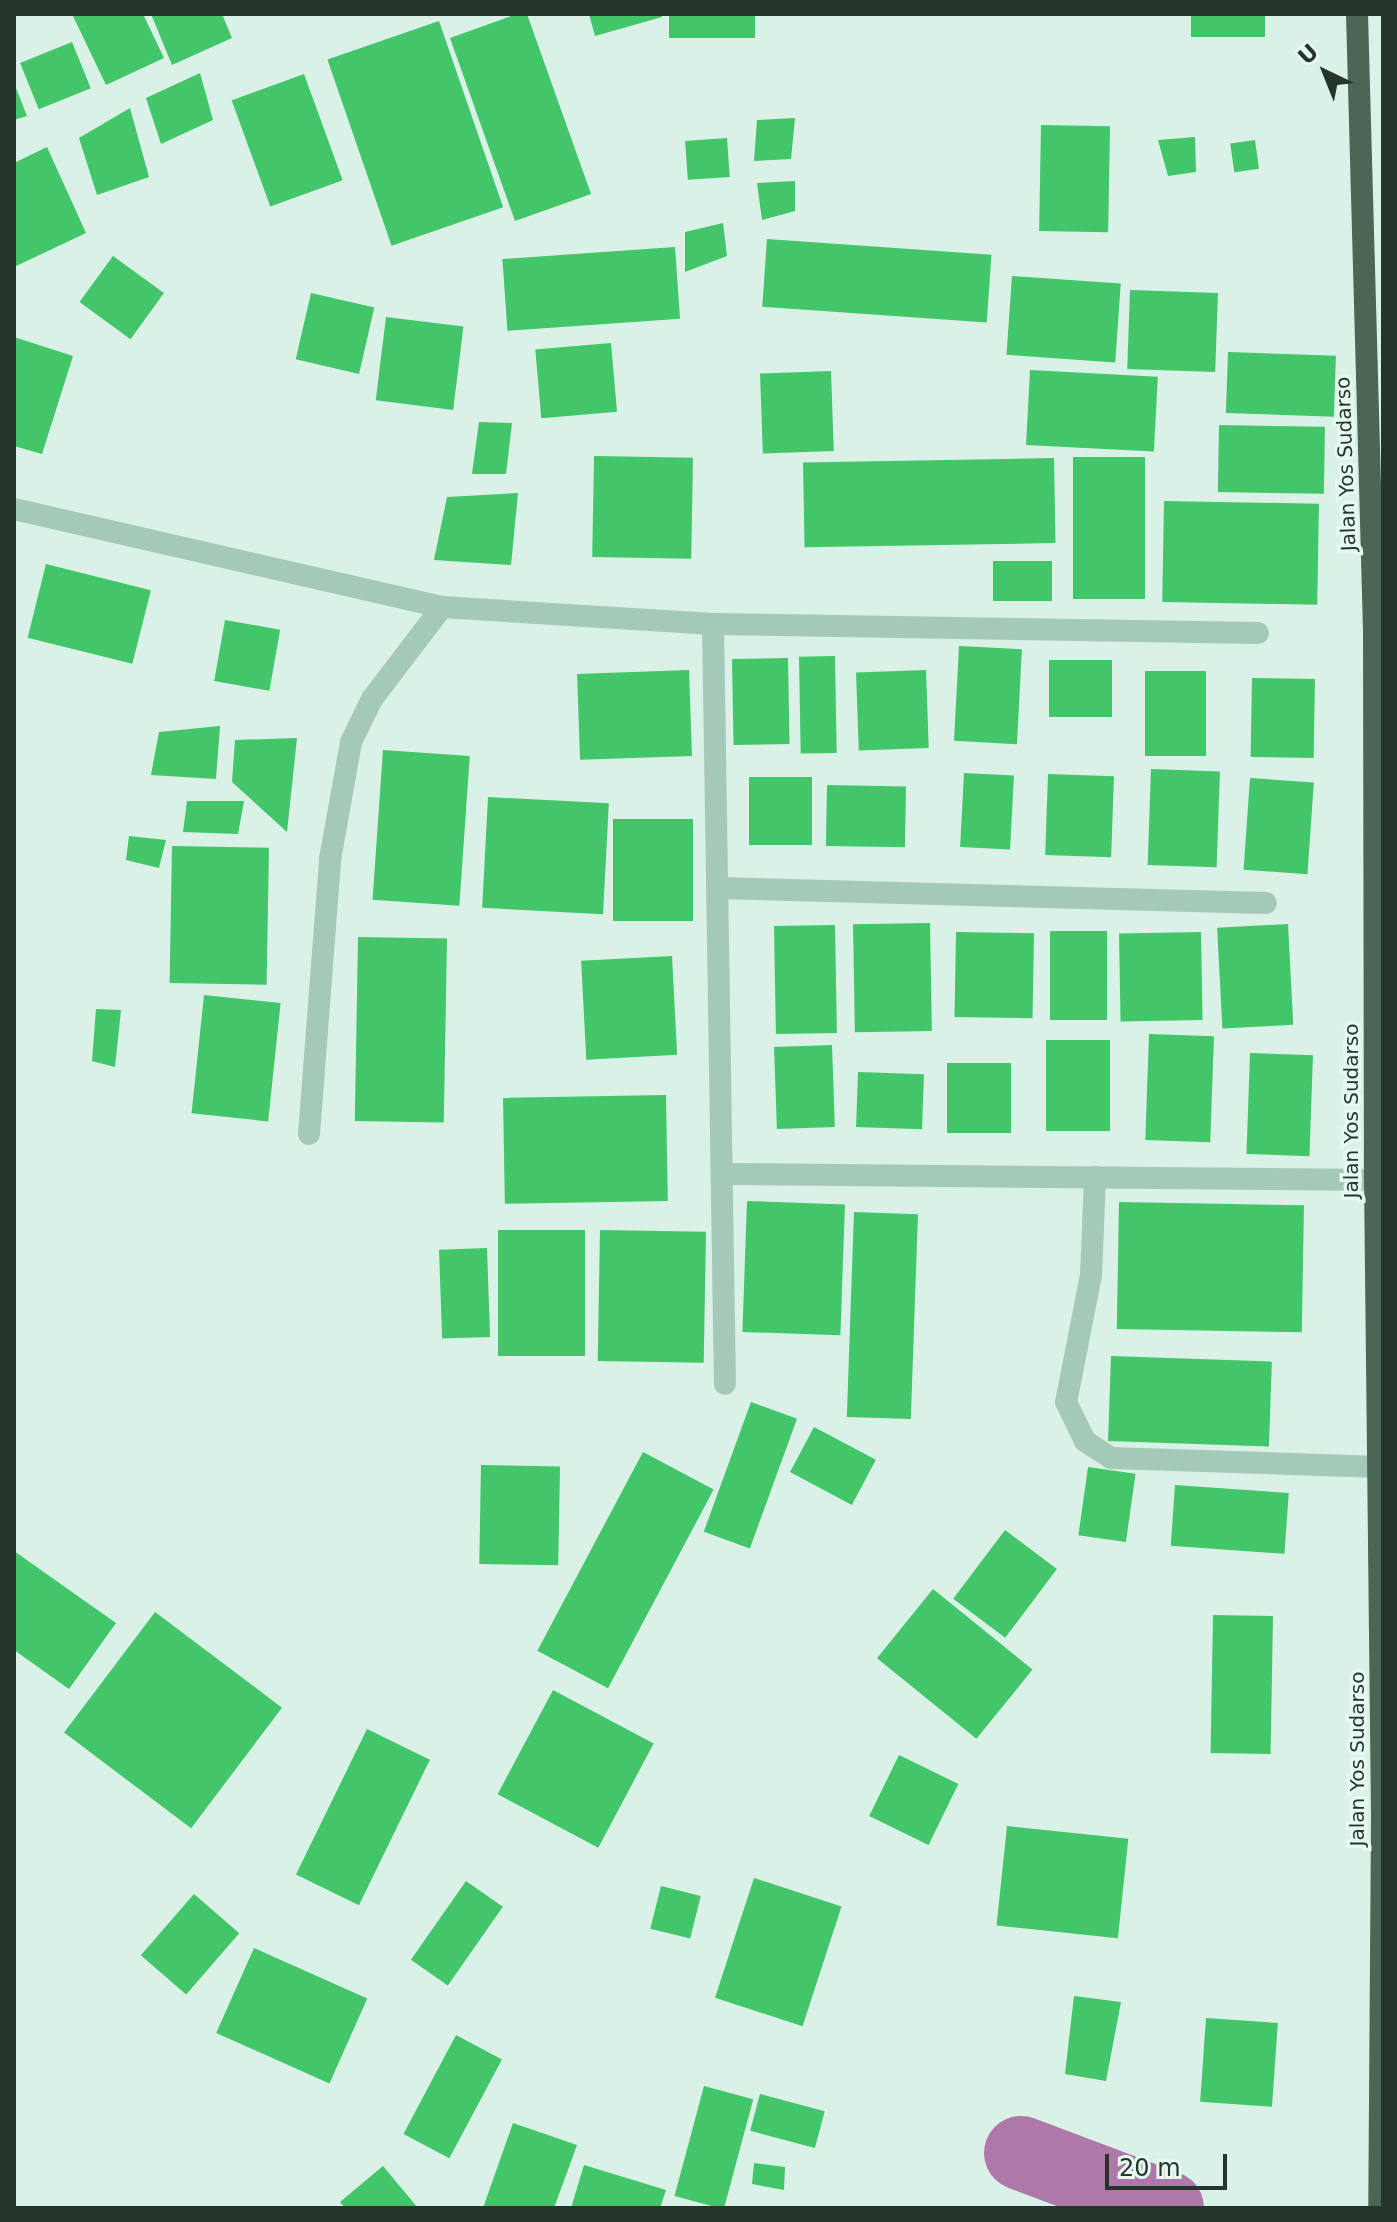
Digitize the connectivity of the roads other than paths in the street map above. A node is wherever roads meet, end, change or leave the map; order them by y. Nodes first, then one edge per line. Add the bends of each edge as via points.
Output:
1 (1357, 14) edge
2 (14, 509) edge
3 (442, 607) junction
4 (713, 624) junction
5 (1258, 633) dead end
6 (1378, 808) edge
7 (718, 888) junction
8 (1266, 903) dead end
9 (309, 1134) dead end
10 (724, 1174) junction
11 (1095, 1177) junction
12 (1375, 1180) junction
13 (725, 1384) dead end
14 (1379, 1467) junction
15 (1379, 2206) edge

1 - 6 highway, Jalan Yos Sudarso
2 - 3 street
3 - 4 street
3 - 9 street via 372,699 351,742 330,859
4 - 5 street
4 - 7 street
6 - 12 highway, Jalan Yos Sudarso
7 - 8 street
7 - 10 street
10 - 11 street
10 - 13 street
11 - 12 street
11 - 14 street via 1091,1275 1066,1402 1085,1441 1111,1458
12 - 14 highway, Jalan Yos Sudarso
14 - 15 highway, Jalan Yos Sudarso

